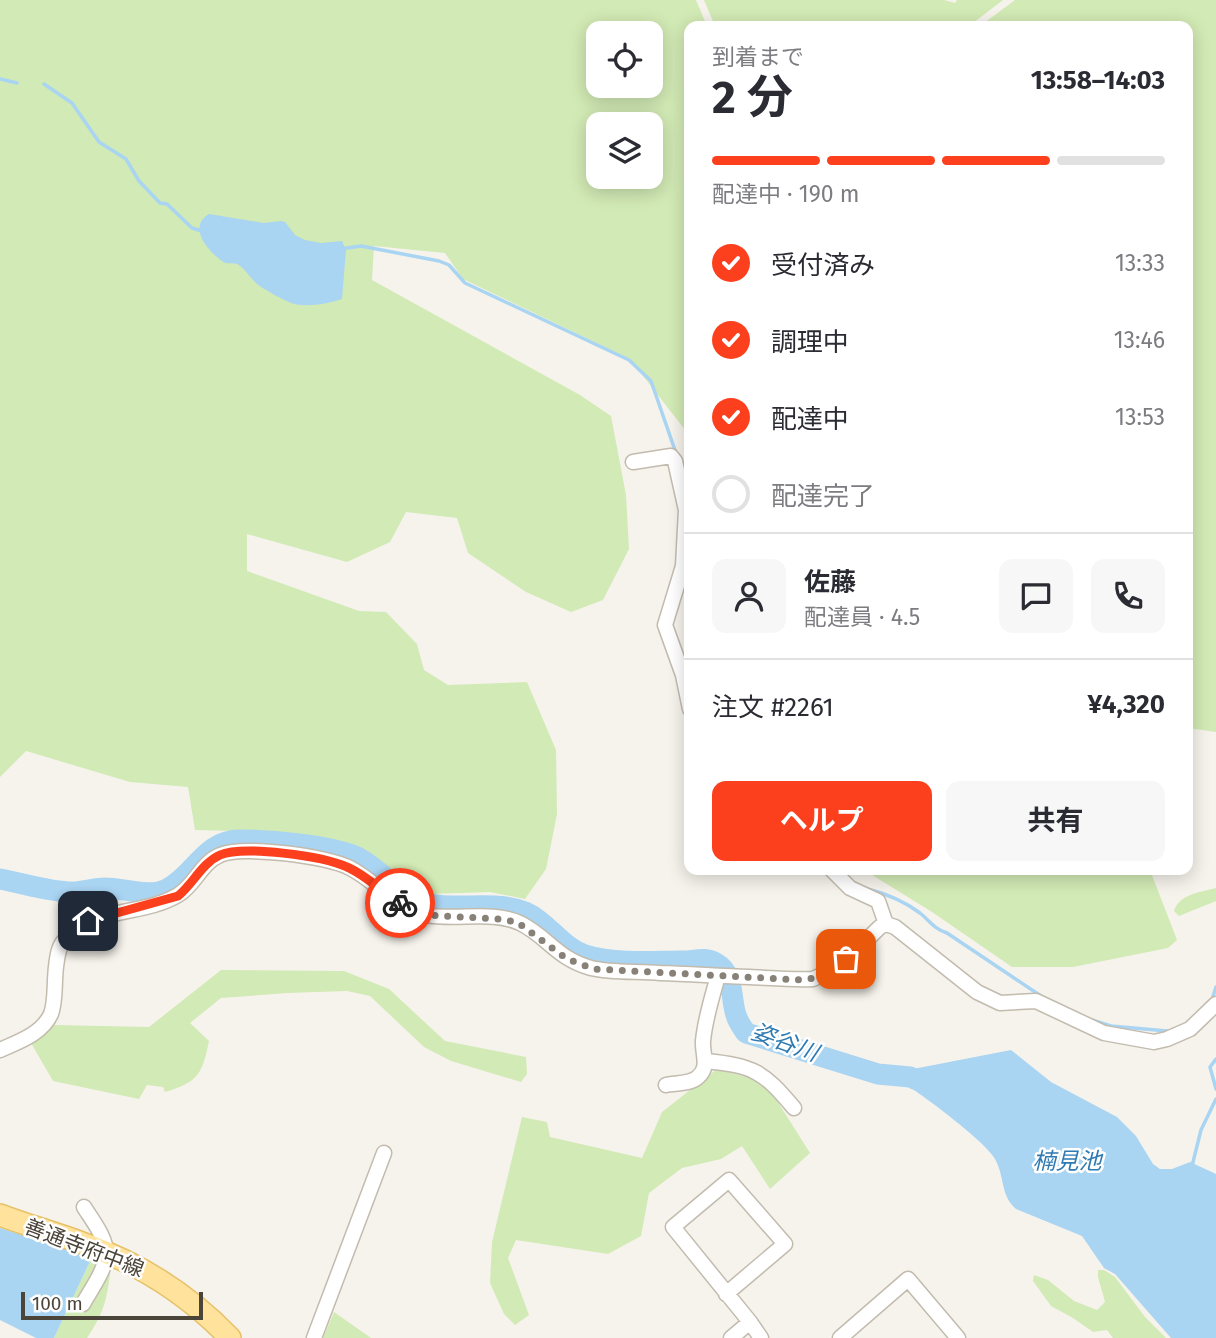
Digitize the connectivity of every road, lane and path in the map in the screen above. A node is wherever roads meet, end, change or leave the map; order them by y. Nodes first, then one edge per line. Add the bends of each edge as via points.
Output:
1 (633, 462) dead end
2 (684, 505) edge
3 (684, 538) edge
4 (684, 680) edge
5 (837, 875) edge
6 (886, 924) junction
7 (720, 976) junction
8 (1216, 1004) edge
9 (0, 1049) edge
10 (706, 1060) junction
11 (666, 1085) dead end
12 (794, 1108) dead end
13 (384, 1153) dead end
14 (84, 1207) dead end
15 (0, 1215) edge
16 (106, 1253) junction
17 (726, 1294) junction
18 (82, 1304) dead end
19 (750, 1322) junction
20 (230, 1338) edge
21 (314, 1338) edge
22 (731, 1338) edge
23 (761, 1338) edge
24 (840, 1338) edge
25 (958, 1338) edge

1 - 2 street via 671,456
3 - 4 street via 683,566 665,625
5 - 6 street via 850,888 878,901
6 - 7 street via 837,966 813,979
6 - 8 street via 977,992 1000,1003 1037,1001 1104,1033 1167,1040 1190,1029
7 - 9 street via 594,969 567,959 517,922 425,915 398,902 350,867 279,853 230,852 207,864 178,896 110,913 73,931 60,945 51,1013 42,1027
7 - 10 street via 702,1044
10 - 11 street via 694,1080
10 - 12 street via 742,1065 759,1074
13 - 21 street
14 - 16 street
15 - 16 main road, 善通寺府中線
16 - 18 street
16 - 20 main road, 善通寺府中線 via 171,1286
17 - 17 street via 673,1227 729,1180 785,1244
17 - 19 street
19 - 22 street
19 - 23 street
24 - 25 street via 908,1279

